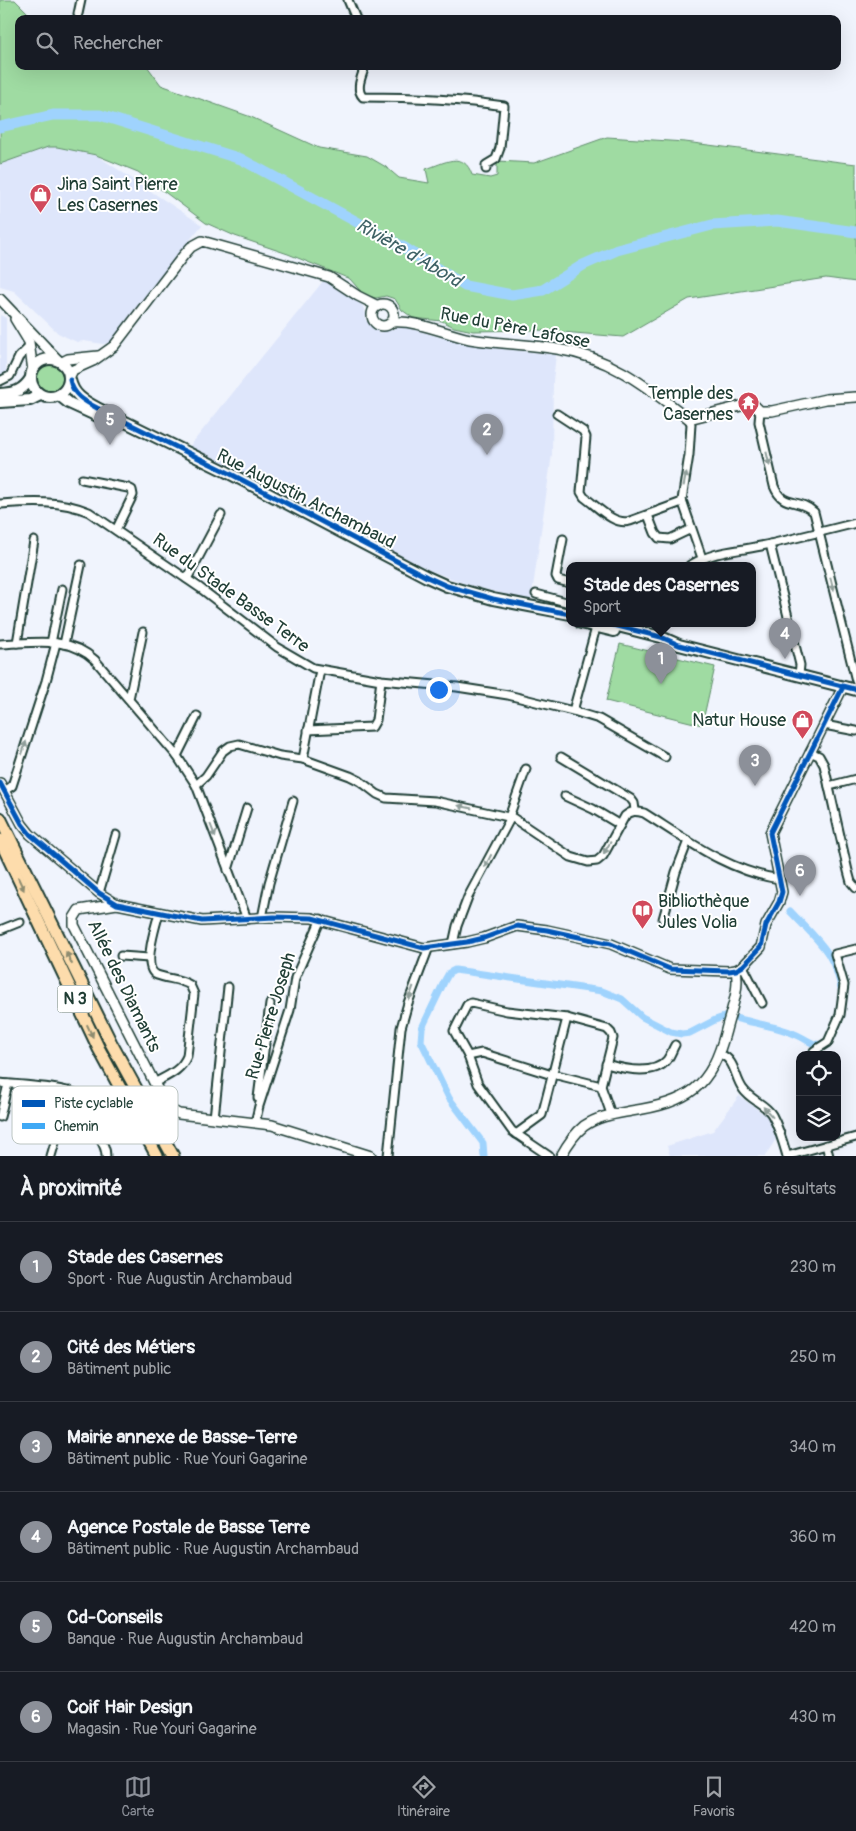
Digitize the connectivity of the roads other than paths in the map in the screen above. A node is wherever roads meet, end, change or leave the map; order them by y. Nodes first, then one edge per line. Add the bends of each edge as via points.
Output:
1 (81, 0) edge
2 (348, 0) edge
3 (78, 14) dead end
4 (354, 15) edge
5 (364, 70) edge
6 (486, 169) dead end
7 (3, 302) edge
8 (375, 309) junction
9 (393, 317) junction
10 (30, 346) junction
11 (100, 356) junction
12 (60, 361) junction
13 (32, 374) junction
14 (70, 378) junction
15 (0, 381) edge
16 (0, 394) edge
17 (40, 395) junction
18 (59, 395) junction
19 (856, 397) edge
20 (0, 402) edge
21 (760, 411) junction
22 (557, 414) dead end
23 (690, 419) junction
24 (192, 456) junction
25 (82, 479) dead end
26 (682, 502) junction
27 (0, 504) edge
28 (221, 515) dead end
29 (648, 515) junction
30 (856, 523) edge
31 (691, 529) junction
32 (116, 530) junction
33 (819, 532) junction
34 (562, 539) dead end
35 (34, 541) dead end
36 (770, 545) junction
37 (702, 558) junction
38 (695, 562) edge
39 (81, 565) dead end
40 (187, 578) junction
41 (566, 582) edge
42 (62, 589) dead end
43 (536, 594) dead end
44 (566, 602) edge
45 (518, 604) junction
46 (566, 613) edge
47 (566, 619) edge
48 (599, 627) edge
49 (623, 628) edge
50 (143, 632) dead end
51 (17, 643) junction
52 (53, 643) junction
53 (0, 644) edge
54 (64, 644) junction
55 (320, 670) junction
56 (800, 670) junction
57 (381, 680) junction
58 (843, 686) junction
59 (856, 686) edge
60 (129, 699) junction
61 (573, 711) junction
62 (197, 716) dead end
63 (824, 725) junction
64 (308, 730) junction
65 (856, 732) edge
66 (810, 752) junction
67 (177, 756) junction
68 (561, 757) dead end
69 (665, 757) dead end
70 (303, 759) junction
71 (526, 769) dead end
72 (856, 779) edge
73 (196, 785) junction
74 (829, 786) junction
75 (2, 787) edge
76 (564, 796) dead end
77 (293, 801) dead end
78 (247, 808) dead end
79 (635, 810) junction
80 (510, 817) junction
81 (0, 818) edge
82 (620, 825) junction
83 (116, 834) dead end
84 (0, 840) edge
85 (688, 841) junction
86 (228, 870) junction
87 (780, 879) junction
88 (853, 885) edge
89 (100, 893) junction
90 (117, 904) junction
91 (159, 913) junction
92 (262, 918) junction
93 (246, 919) junction
94 (321, 919) junction
95 (663, 919) dead end
96 (20, 922) dead end
97 (0, 930) edge
98 (453, 944) junction
99 (428, 947) junction
100 (856, 949) edge
101 (121, 956) dead end
102 (149, 958) junction
103 (740, 968) junction
104 (228, 987) dead end
105 (762, 1003) dead end
106 (270, 1004) dead end
107 (568, 1018) junction
108 (674, 1045) dead end
109 (814, 1051) dead end
110 (720, 1054) junction
111 (468, 1056) junction
112 (606, 1064) junction
113 (552, 1076) junction
114 (0, 1082) edge
115 (154, 1083) junction
116 (8, 1084) junction
117 (26, 1086) edge
118 (119, 1086) edge
119 (135, 1086) edge
120 (156, 1086) edge
121 (601, 1086) junction
122 (258, 1106) junction
123 (178, 1114) edge
124 (611, 1114) junction
125 (0, 1117) edge
126 (214, 1118) junction
127 (255, 1123) junction
128 (516, 1134) junction
129 (856, 1137) edge
130 (55, 1144) edge
131 (150, 1144) edge
132 (166, 1144) edge
133 (826, 1145) junction
134 (51, 1156) edge
135 (157, 1156) edge
136 (173, 1156) edge
137 (371, 1156) edge
138 (388, 1156) edge
139 (549, 1156) edge
140 (561, 1156) edge
141 (787, 1156) edge
142 (829, 1156) edge

1 - 3 street
2 - 4 street
5 - 6 street via 358,89 363,97 504,106 500,148 496,159 486,165
7 - 10 street
7 - 12 street
8 - 9 street via 388,305
8 - 9 street via 373,319 379,325 386,326
8 - 11 street via 329,277 202,241 183,256 119,340
9 - 23 street, Rue du Père Lafosse via 468,338 557,349 592,358 632,376
10 - 13 street
10 - 15 street via 10,376
11 - 12 street
11 - 14 street via 73,370
12 - 13 main road via 44,360
12 - 14 main road via 66,366
13 - 16 main road via 22,390
13 - 17 main road via 32,386
14 - 18 main road
14 - 24 main road, Rue Augustin Archambaud via 72,389 84,402
17 - 18 main road
17 - 20 main road via 30,400
18 - 24 main road, Rue Augustin Archambaud via 90,414
19 - 21 street
21 - 23 street via 754,405 745,405
21 -> 33 street via 759,422 778,496 807,506 814,512
22 - 29 street via 583,431 586,437 581,485 584,497 624,523
26 -> 23 street
24 - 45 main road, Rue Augustin Archambaud via 427,577 467,592
25 - 32 street via 132,490 133,495
26 - 29 street
26 - 31 street
27 - 32 street, Rue du Stade Basse Terre via 44,502 76,506
28 - 40 street
29 - 31 street via 659,538 670,539
30 - 33 street
31 - 37 street
32 - 40 street, Rue du Stade Basse Terre
33 - 36 street
33 -> 59 street
34 - 41 street via 556,576
35 - 51 street
36 - 37 street via 726,550
36 - 56 street
37 - 38 street
39 - 54 street
40 - 55 street, Rue du Stade Basse Terre via 277,647 307,666
42 - 52 street
43 - 44 street
45 - 46 main road, Rue Augustin Archambaud
45 - 47 main road, Rue Augustin Archambaud
48 - 61 street
49 - 56 main road via 679,645
50 - 60 street
51 - 52 street
51 - 53 street
52 - 54 street
75 -> 52 street via 12,786 46,681
54 - 60 street via 86,651
55 - 57 street, Rue du Stade Basse Terre
55 - 64 street
56 - 58 main road
57 - 61 street, Rue du Stade Basse Terre via 508,695
57 - 64 street via 375,725
58 - 59 main road
58 - 63 street
60 - 67 street
61 - 69 street, Rue du Stade Basse Terre via 599,719
62 - 67 street
63 - 65 street
63 - 66 street
64 - 70 street
66 - 74 street via 822,760
66 - 87 street via 770,833
67 - 73 street
68 - 79 street via 631,799
70 - 73 street via 239,744 230,746
80 -> 70 street via 435,801 386,798 350,776
71 - 80 street
72 - 74 street
73 -> 86 street
74 - 88 street
75 - 89 street via 30,834
76 - 82 street
77 - 92 street
78 - 86 street
79 - 82 street
79 - 85 street
82 -> 80 street via 603,856 588,862 570,857
80 -> 98 street via 468,897
119 -> 81 highway, N 3
83 - 89 street
84 -> 118 highway, N 3
85 - 87 street via 739,870
85 - 95 street
86 - 93 street
87 - 103 street via 781,897 766,925 761,946
89 - 90 street
90 - 91 street
90 - 115 street, Allée des Diamants via 79,910 74,925
91 - 93 street via 202,921
91 - 102 street
92 - 93 street
92 - 94 street
94 - 99 street via 415,947
94 - 122 street, Rue Pierre Joseph via 295,978 290,1010
96 - 97 street
98 - 99 street
98 - 103 street via 523,926 610,944 670,969 714,971
99 -> 138 street via 401,1028
100 - 109 street via 835,954 844,985 840,1015 828,1042
101 - 102 street
102 - 115 street via 152,972 184,981 194,994 187,1056 175,1072
103 - 105 street
103 - 110 street
104 - 126 street
106 - 122 street
107 - 111 street via 507,1011 472,1003 467,1005 454,1031
107 - 112 street via 611,1033 613,1038
107 - 113 street
108 - 112 street via 660,1066 634,1070
110 - 124 street via 703,1081 677,1101
141 -> 110 street via 771,1112 746,1093 732,1063
111 - 113 street via 482,1053
111 - 128 street via 478,1084
112 - 121 street
113 - 121 street
113 - 128 street via 542,1115
114 - 116 street
115 - 120 street, Allée des Diamants
116 - 117 street
116 - 125 street
121 - 124 street
122 - 127 street, Rue Pierre Joseph
123 - 126 street, Allée des Diamants
124 - 140 street via 576,1133
126 - 127 street
127 - 137 street via 272,1125
128 - 139 street
129 - 133 street
130 - 134 street
131 -> 135 highway, N 3
136 -> 132 highway, N 3
133 - 141 street
133 - 142 street

